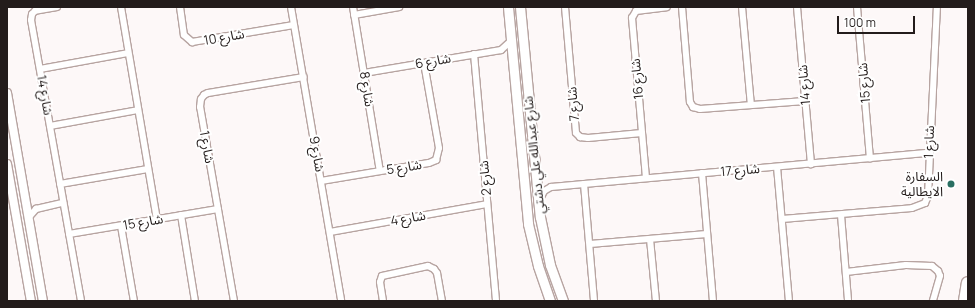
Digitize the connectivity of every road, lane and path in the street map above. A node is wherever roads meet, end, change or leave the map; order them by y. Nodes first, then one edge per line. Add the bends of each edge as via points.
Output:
1 (57, 7) edge
2 (121, 7) edge
3 (180, 7) edge
4 (291, 7) edge
5 (353, 7) edge
6 (399, 7) edge
7 (508, 7) edge
8 (520, 7) edge
9 (565, 7) edge
10 (667, 7) edge
11 (682, 7) edge
12 (742, 7) edge
13 (797, 7) edge
14 (857, 7) edge
15 (937, 7) edge
16 (390, 8) edge
17 (354, 15) junction
18 (294, 25) junction
19 (511, 41) junction
20 (501, 50) junction
21 (128, 53) junction
22 (474, 54) junction
23 (512, 56) junction
24 (424, 63) junction
25 (40, 69) junction
26 (364, 73) junction
27 (304, 77) junction
28 (7, 93) edge
29 (805, 101) junction
30 (751, 105) junction
31 (138, 110) junction
32 (50, 126) junction
33 (642, 132) junction
34 (928, 153) junction
35 (870, 158) junction
36 (7, 164) edge
37 (811, 164) junction
38 (777, 167) junction
39 (148, 169) junction
40 (535, 170) junction
41 (380, 171) junction
42 (702, 173) junction
43 (646, 178) junction
44 (322, 181) junction
45 (60, 184) junction
46 (584, 184) junction
47 (551, 187) junction
48 (63, 203) junction
49 (26, 204) junction
50 (487, 204) junction
51 (539, 208) junction
52 (36, 209) junction
53 (218, 209) junction
54 (181, 215) junction
55 (841, 215) junction
56 (28, 217) junction
57 (157, 219) junction
58 (782, 219) junction
59 (528, 224) junction
60 (121, 226) junction
61 (330, 232) junction
62 (69, 234) junction
63 (707, 234) junction
64 (650, 239) junction
65 (590, 244) junction
66 (550, 265) junction
67 (846, 272) junction
68 (968, 283) edge
69 (31, 301) edge
70 (43, 301) edge
71 (80, 301) edge
72 (134, 301) edge
73 (195, 301) edge
74 (234, 301) edge
75 (341, 301) edge
76 (383, 301) edge
77 (442, 301) edge
78 (496, 301) edge
79 (550, 301) edge
80 (563, 301) edge
81 (594, 301) edge
82 (656, 301) edge
83 (714, 301) edge
84 (789, 301) edge
85 (848, 301) edge
86 (933, 301) edge
87 (965, 301) edge

1 - 25 street, شارع 14 via 35,11 32,16
2 - 21 street
3 - 18 street, شارع 10 via 184,36 194,42
4 - 18 street, شارع 9
5 - 17 street, شارع 8
6 - 16 street
7 - 19 main road, شارع عبدالله علي دشتي
8 - 40 main road, شارع عبدالله علي دشتي
9 - 33 street, شارع 7 via 576,133 580,137 588,138
10 - 33 street, شارع 16 via 636,11 632,16
11 - 30 street via 692,106 700,109
12 - 30 street
13 - 29 street, شارع 14
14 - 35 street, شارع 15
15 - 34 street, شارع 1
16 - 17 street
17 - 26 street, شارع 8
18 - 27 street, شارع 9
19 - 20 street
19 - 23 main road, شارع عبدالله علي دشتي
20 - 22 street, شارع 6
20 - 23 street
21 - 25 street
21 - 31 street
22 - 24 street, شارع 6
22 - 50 street, شارع 2
23 - 59 main road, شارع عبدالله علي دشتي
24 - 26 street, شارع 6
24 - 41 street, شارع 5 via 439,148 438,156 429,163
25 - 32 street, شارع 14
26 - 41 street, شارع 8
27 - 44 street, شارع 9
27 - 53 street, شارع 1 via 208,93 201,98 200,107
28 - 49 street
29 - 30 street
29 - 37 street, شارع 14
31 - 32 street
31 - 39 street
32 - 45 street, شارع 14
33 - 43 street, شارع 16
34 - 35 street, شارع 17
34 - 55 street, شارع 1 via 928,196 923,205
35 - 37 street, شارع 17
36 - 69 street
37 - 38 street, شارع 17
38 - 42 street, شارع 17
38 - 58 street
39 - 45 street
39 - 57 street
40 - 47 street via 541,182
40 - 51 main road, شارع عبدالله علي دشتي
41 - 44 street, شارع 5
42 - 43 street, شارع 17
42 - 63 street
43 - 46 street, شارع 17
44 - 61 street, شارع 9
45 - 48 street, شارع 14
46 - 47 street, شارع 17
46 - 65 street
47 - 51 street via 542,193
48 - 52 street
48 - 62 street, شارع 14
49 - 52 street
49 - 56 street
50 - 61 street, شارع 4
50 - 78 street, شارع 2
51 - 66 main road, شارع عبدالله علي دشتي
52 - 56 street
53 - 54 street, شارع 15
53 - 74 street, شارع 1
54 - 57 street, شارع 15
54 - 73 street
55 - 58 street, شارع 1
55 - 67 street
56 - 70 street
57 - 60 street, شارع 15
58 - 84 street
59 - 66 main road via 535,238 543,268 548,270
59 - 79 main road, شارع عبدالله علي دشتي
60 - 62 street, شارع 15
60 - 72 street
61 - 75 street, شارع 9
62 - 71 street, شارع 14
63 - 64 street
63 - 83 street
64 - 65 street
64 - 82 street
65 - 81 street
66 - 80 main road, شارع عبدالله علي دشتي
67 - 85 street
67 - 86 street via 906,265 932,266 938,270 940,276
68 - 87 highway
76 - 77 street via 380,282 382,276 425,266 437,273

